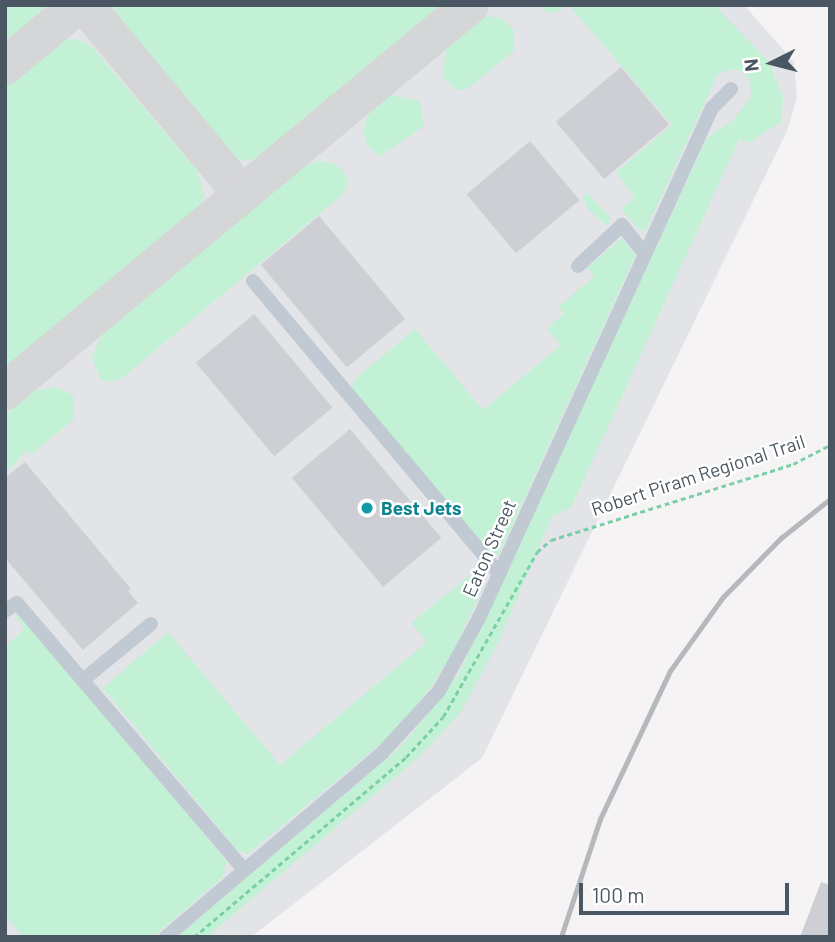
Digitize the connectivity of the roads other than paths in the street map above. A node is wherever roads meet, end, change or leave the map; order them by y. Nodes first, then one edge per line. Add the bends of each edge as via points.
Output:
1 (731, 89) dead end
2 (645, 254) junction
3 (578, 266) dead end
4 (253, 281) dead end
5 (499, 573) junction
6 (5, 611) edge
7 (150, 624) dead end
8 (83, 680) junction
9 (244, 870) junction
10 (166, 937) edge

1 - 2 lane, Eaton Street via 712,108
2 - 3 lane via 622,225
2 - 5 lane, Eaton Street
4 - 5 lane
5 - 9 lane, Eaton Street via 454,667 429,705 382,753
6 - 8 lane via 17,603
7 - 8 lane
8 - 9 lane
9 - 10 lane, Eaton Street

